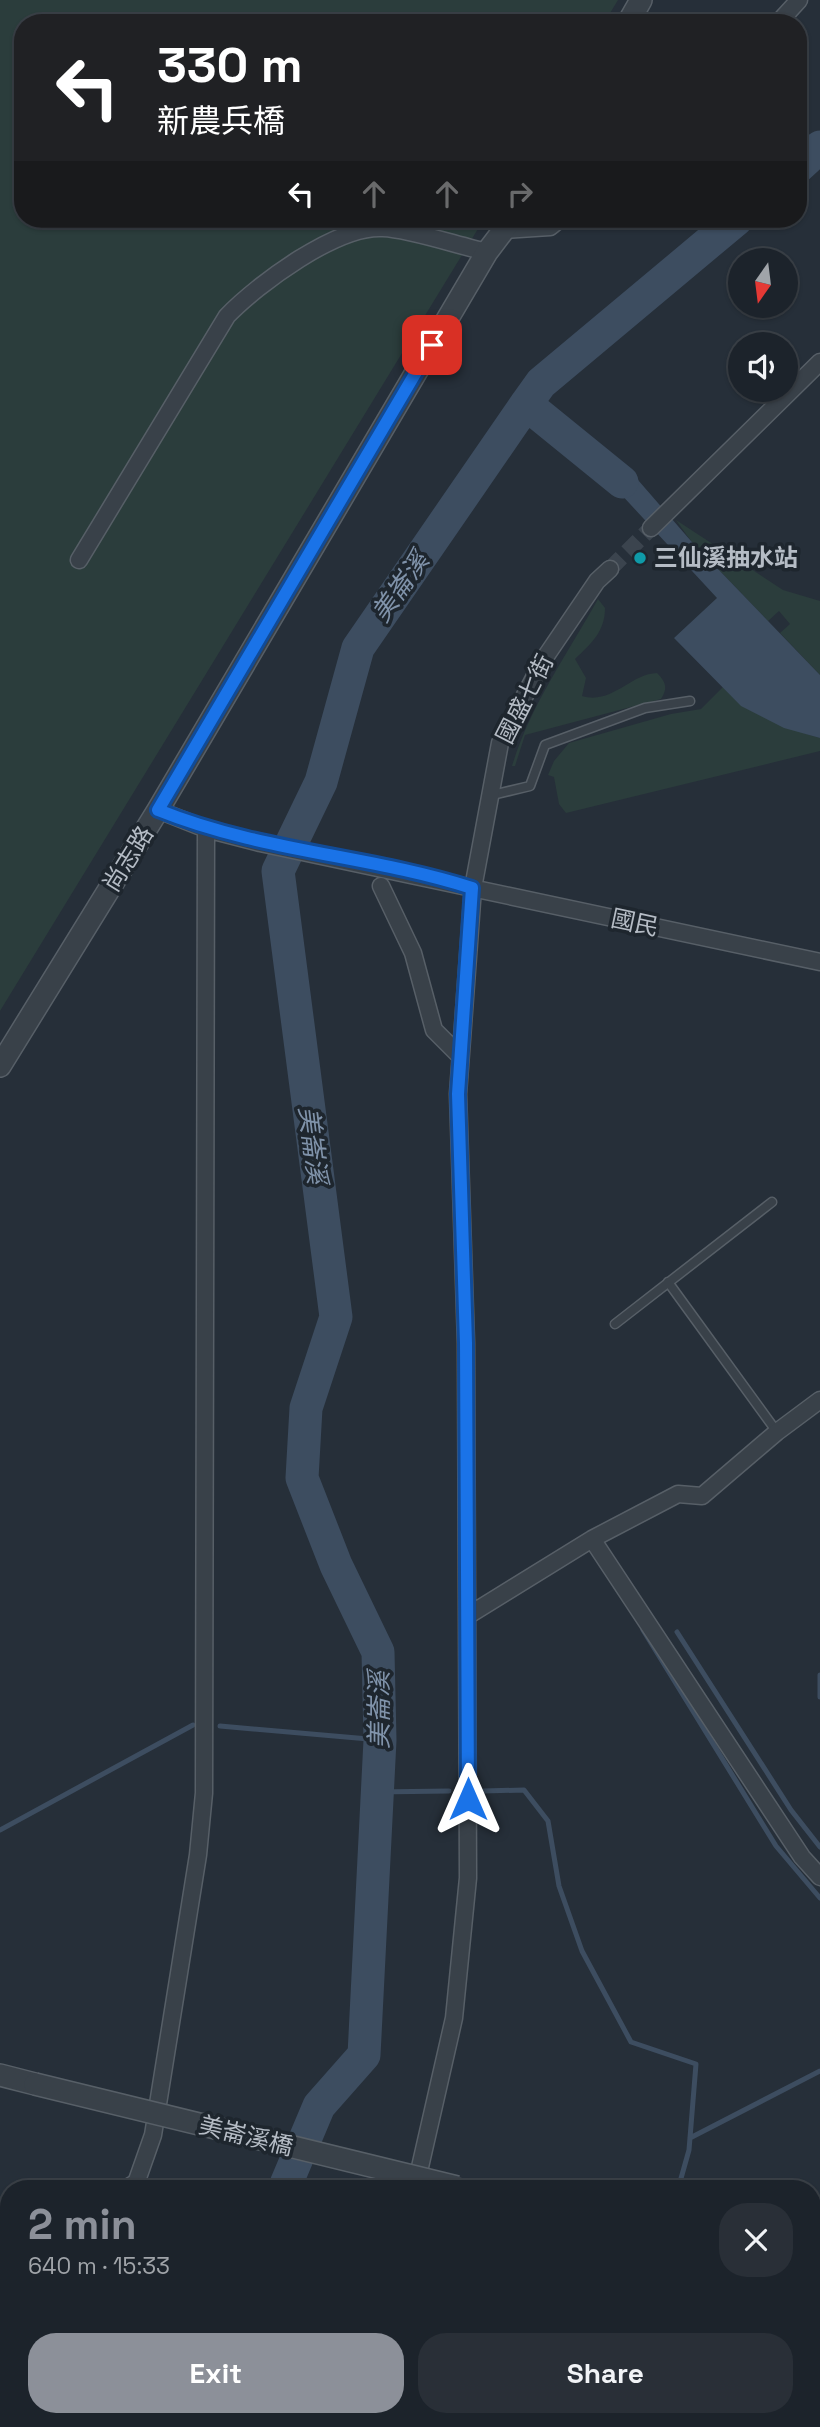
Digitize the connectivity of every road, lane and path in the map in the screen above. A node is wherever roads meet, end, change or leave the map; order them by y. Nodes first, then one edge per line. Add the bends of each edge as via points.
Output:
1 (799, 0) edge
2 (786, 14) edge
3 (506, 228) edge
4 (487, 253) junction
5 (820, 362) edge
6 (651, 528) tunnel mouth
7 (79, 560) dead end
8 (610, 569) tunnel mouth
9 (690, 701) dead end
10 (488, 796) junction
11 (158, 810) junction
12 (206, 829) junction
13 (382, 886) dead end
14 (472, 888) junction
15 (820, 962) edge
16 (460, 1056) junction
17 (0, 1066) edge
18 (772, 1202) dead end
19 (668, 1282) junction
20 (615, 1324) dead end
21 (820, 1400) edge
22 (776, 1432) junction
23 (592, 1539) junction
24 (469, 1615) junction
25 (820, 1877) edge
26 (0, 2075) edge
27 (136, 2180) edge
28 (417, 2180) edge
29 (429, 2180) edge

1 - 2 street
3 - 4 street, 尚志路
4 - 7 street via 384,228 366,229 301,257 250,292 227,316
4 - 11 street, 尚志路
5 - 6 street
8 - 10 street, 國盛七街 via 523,695 500,743
9 - 10 lane via 645,709 545,745 530,786
10 - 14 street, 國盛七街
11 - 12 street, 國民
11 - 17 street, 尚志路
12 - 14 street, 國民
12 - 27 street via 204,1793 153,2135
13 - 16 street via 413,953 434,1030
14 - 15 street, 國民
14 - 16 street, 國盛七街
16 - 24 street, 國盛七街
18 - 19 lane
19 - 20 lane
19 - 22 lane
21 - 22 street
22 - 23 street via 702,1496 678,1494
23 - 24 street
23 - 25 street via 802,1857
24 - 28 street, 國盛七街 via 468,1878 454,2018
26 - 29 street, 美崙溪橋, bridge

